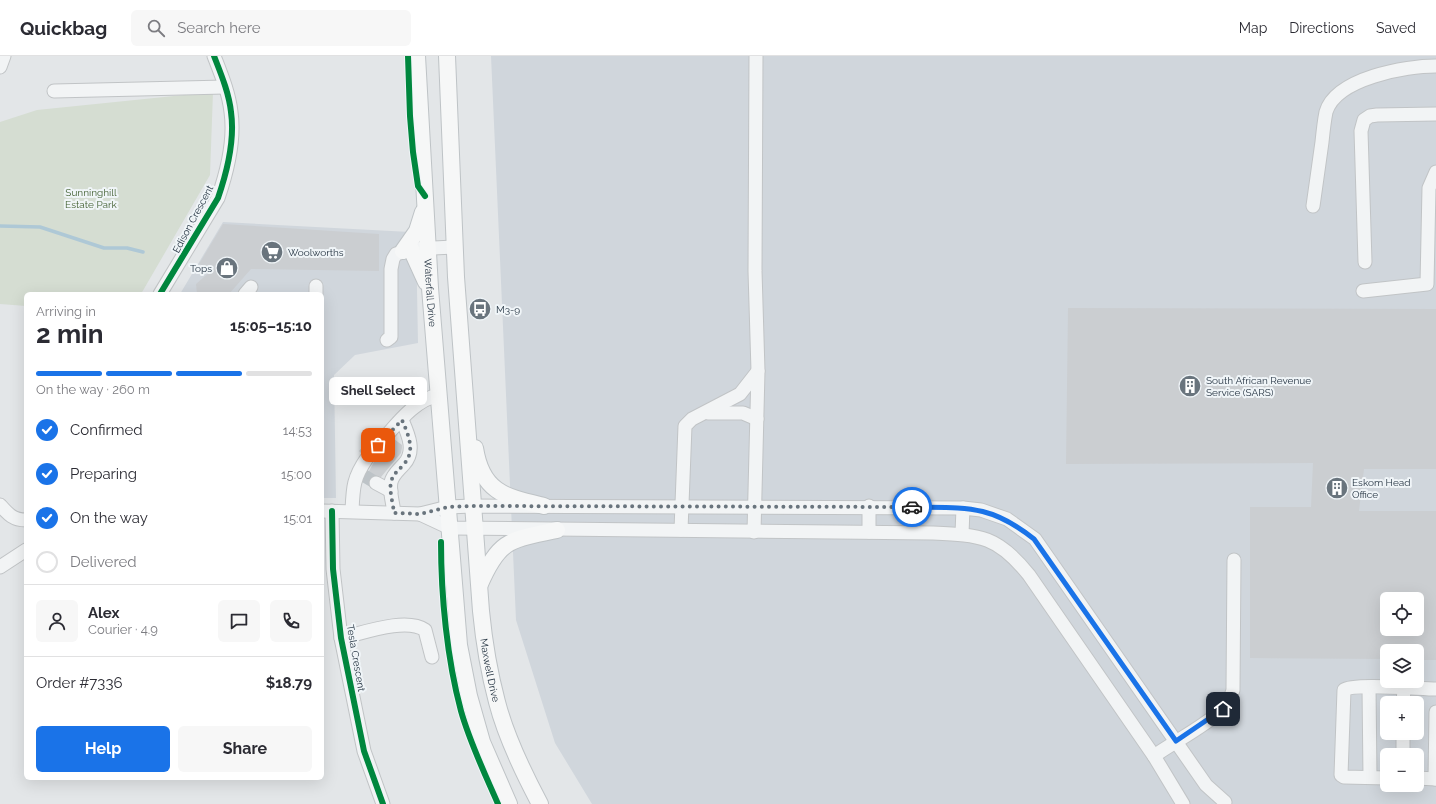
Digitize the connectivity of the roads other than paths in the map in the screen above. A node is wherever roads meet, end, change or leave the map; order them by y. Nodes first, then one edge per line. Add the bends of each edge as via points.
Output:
1 (4, 56) edge
2 (214, 56) edge
3 (418, 56) edge
4 (447, 56) edge
5 (756, 56) edge
6 (1436, 66) edge
7 (0, 67) edge
8 (225, 87) junction
9 (54, 91) dead end
10 (1436, 114) edge
11 (1436, 172) edge
12 (425, 206) junction
13 (1313, 206) dead end
14 (454, 247) junction
15 (429, 248) junction
16 (407, 250) junction
17 (1431, 261) edge
18 (1365, 262) dead end
19 (1432, 287) edge
20 (430, 288) junction
21 (1363, 291) dead end
22 (161, 292) edge
23 (387, 340) dead end
24 (758, 371) junction
25 (439, 395) junction
26 (704, 412) junction
27 (466, 418) junction
28 (402, 420) junction
29 (757, 420) junction
30 (378, 445) dead end
31 (367, 458) dead end
32 (376, 483) tunnel mouth
33 (391, 491) junction
34 (0, 504) edge
35 (472, 506) junction
36 (544, 506) junction
37 (632, 506) junction
38 (682, 506) junction
39 (754, 506) junction
40 (869, 506) junction
41 (448, 507) junction
42 (963, 508) junction
43 (327, 511) edge
44 (352, 511) junction
45 (394, 513) junction
46 (420, 514) junction
47 (24, 520) edge
48 (450, 528) junction
49 (473, 528) junction
50 (632, 529) junction
51 (557, 530) junction
52 (681, 530) junction
53 (754, 532) junction
54 (869, 532) junction
55 (962, 534) junction
56 (24, 551) edge
57 (1234, 560) dead end
58 (0, 567) edge
59 (478, 587) junction
60 (342, 638) junction
61 (432, 657) dead end
62 (1369, 687) junction
63 (1404, 689) junction
64 (1436, 690) edge
65 (1404, 696) edge
66 (1436, 712) edge
67 (1176, 741) junction
68 (1154, 756) junction
69 (1370, 777) junction
70 (1380, 778) edge
71 (1424, 778) edge
72 (1436, 779) edge
73 (1227, 803) edge
74 (384, 804) edge
75 (510, 804) edge
76 (540, 804) edge
77 (1183, 804) edge
78 (1211, 804) edge

1 - 7 street
2 - 8 street, Edison Crescent
3 - 12 main road, Waterfall Drive
4 - 14 main road
5 - 24 street via 755,271
6 - 13 street via 1415,66 1364,80 1340,92 1334,98 1326,111
8 - 9 street
8 - 22 street, Edison Crescent via 231,113 228,157 223,183 210,210
10 - 18 street via 1377,115 1370,116 1362,124 1360,153
11 - 17 street via 1429,188
12 - 15 main road, Waterfall Drive
12 - 16 main road via 417,231
14 - 15 street
14 - 27 main road
15 - 16 street
15 - 20 main road, Waterfall Drive
16 - 20 main road
16 - 23 street via 396,254 392,263 391,337
17 - 19 street
19 - 21 street
20 - 25 main road, Waterfall Drive
24 - 26 street via 740,394
24 - 29 street
25 - 28 street via 428,397 416,405
25 - 41 main road, Waterfall Drive
26 - 29 street via 743,413
26 - 38 street via 685,426
27 - 35 main road
27 - 36 main road via 479,465 488,483 505,495
28 - 30 street
28 - 33 street via 411,452 404,465 393,476
29 - 39 street
31 - 44 street via 353,483
32 - 33 street
33 - 45 street
34 - 47 street via 11,517
35 - 36 street
35 - 41 street
35 - 49 main road
36 - 37 street
37 - 38 street
37 - 50 street
38 - 39 street
38 - 52 street
39 - 40 street
39 - 53 street
40 - 42 street
40 - 54 street
41 - 46 street
41 - 48 main road, Waterfall Drive
42 - 55 street
42 - 67 street via 981,510 1007,519 1034,539
43 - 44 street
43 - 60 street, Tesla Crescent
44 - 45 street
45 - 46 street
46 - 48 street
48 - 49 street
48 - 75 main road via 459,645 469,696 482,742
49 - 51 street
49 - 59 main road, Maxwell Drive
50 - 51 street
50 - 52 street
51 - 59 main road via 522,537 503,547 494,555
52 - 53 street
53 - 54 street
54 - 55 street
55 - 68 street via 980,536 998,544 1018,561
56 - 58 street
57 - 67 street via 1231,697 1223,709
59 - 76 main road, Maxwell Drive via 485,649 497,703 525,775
60 - 61 street via 399,625 418,626 425,630
60 - 74 street, Tesla Crescent via 364,751
62 - 63 street
62 - 69 street
62 - 69 street via 1347,688 1343,692 1340,771 1344,777
63 - 64 street
63 - 65 street
66 - 72 street
67 - 68 street
67 - 73 street via 1206,785
68 - 77 street
69 - 70 street
71 - 72 street
73 - 78 street

